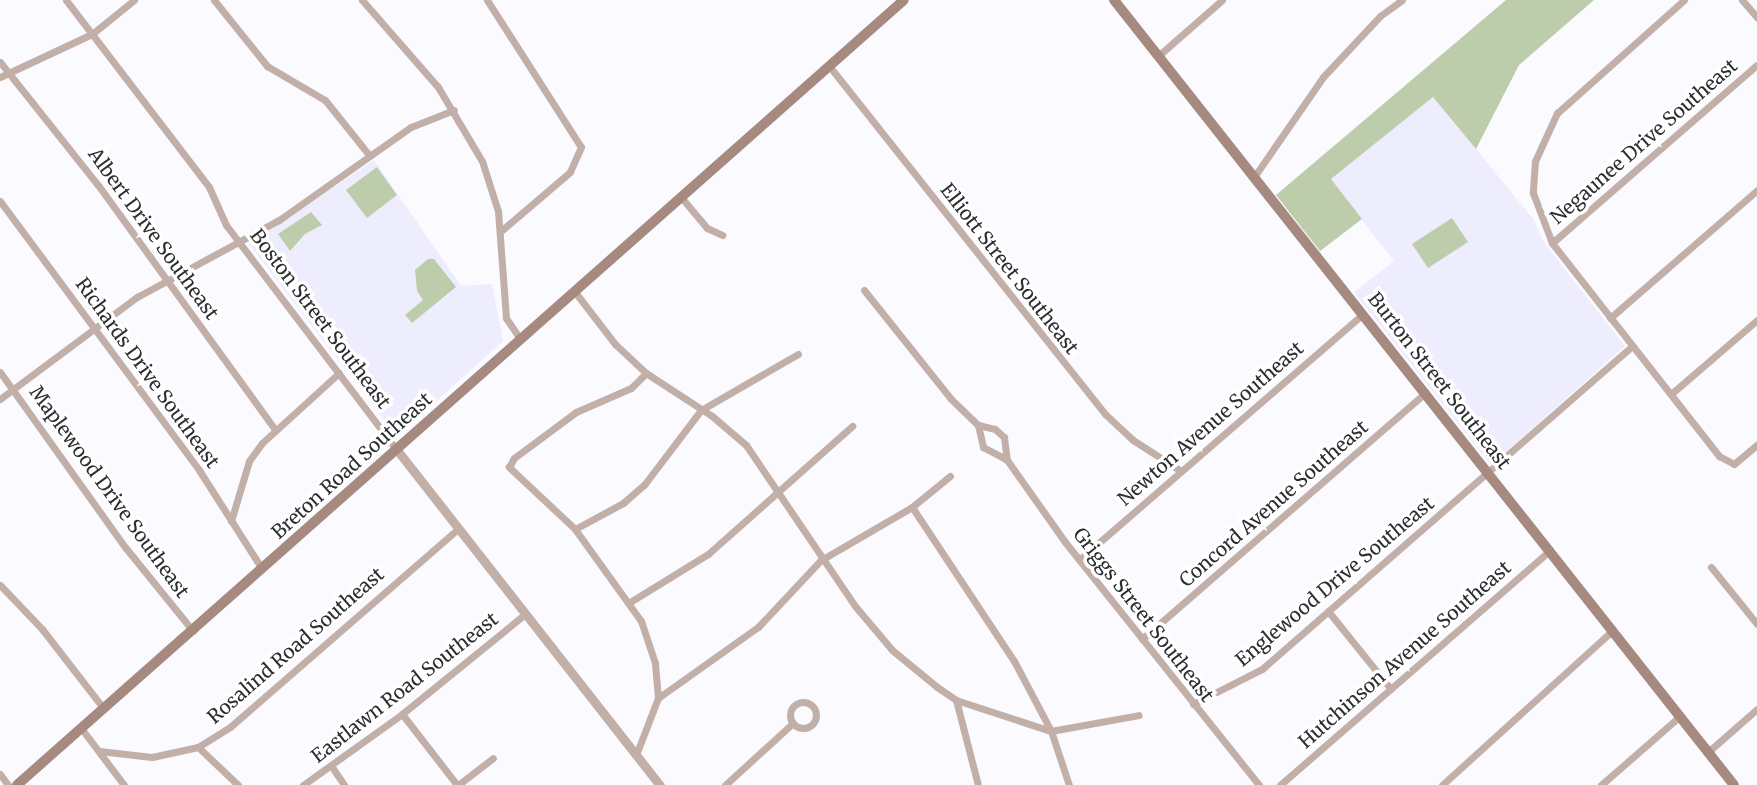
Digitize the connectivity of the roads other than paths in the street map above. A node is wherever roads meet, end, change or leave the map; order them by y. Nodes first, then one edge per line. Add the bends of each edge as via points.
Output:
1 (66, 0) edge
2 (134, 0) edge
3 (214, 0) edge
4 (362, 0) edge
5 (487, 0) edge
6 (904, 0) edge
7 (1114, 0) edge
8 (1222, 0) edge
9 (1402, 0) edge
10 (1684, 0) edge
11 (1742, 0) edge
12 (1757, 18) edge
13 (92, 34) junction
14 (1158, 56) junction
15 (0, 62) edge
16 (1757, 65) edge
17 (830, 67) junction
18 (8, 72) junction
19 (0, 77) edge
20 (454, 110) junction
21 (369, 155) junction
22 (1254, 177) junction
23 (1757, 190) edge
24 (681, 197) junction
25 (0, 201) edge
26 (501, 231) junction
27 (722, 235) dead end
28 (238, 242) junction
29 (1552, 243) junction
30 (167, 278) junction
31 (864, 290) dead end
32 (575, 292) junction
33 (1363, 314) junction
34 (1611, 318) junction
35 (1757, 320) edge
36 (95, 326) junction
37 (520, 339) junction
38 (1632, 346) junction
39 (797, 354) dead end
40 (0, 372) edge
41 (339, 373) junction
42 (646, 373) junction
43 (14, 389) junction
44 (1426, 393) junction
45 (1671, 394) junction
46 (0, 399) edge
47 (701, 410) junction
48 (978, 425) junction
49 (852, 426) dead end
50 (274, 428) junction
51 (1757, 445) edge
52 (397, 450) junction
53 (1007, 460) junction
54 (1181, 471) junction
55 (1488, 472) junction
56 (950, 477) dead end
57 (779, 490) junction
58 (912, 507) junction
59 (231, 522) junction
60 (458, 529) junction
61 (575, 529) junction
62 (1550, 550) junction
63 (1080, 559) junction
64 (821, 560) junction
65 (1711, 567) dead end
66 (262, 569) junction
67 (0, 585) edge
68 (630, 602) junction
69 (1328, 611) junction
70 (525, 614) junction
71 (1757, 624) edge
72 (1612, 629) junction
73 (193, 631) junction
74 (1142, 639) junction
75 (1391, 689) junction
76 (658, 698) junction
77 (956, 700) junction
78 (1193, 704) junction
79 (104, 709) junction
80 (1757, 709) edge
81 (402, 714) junction
82 (1139, 715) dead end
83 (1680, 716) junction
84 (793, 723) dead end
85 (81, 729) junction
86 (1051, 731) junction
87 (198, 747) junction
88 (99, 751) junction
89 (1708, 752) junction
90 (636, 755) junction
91 (493, 758) dead end
92 (332, 767) junction
93 (0, 774) edge
94 (8, 785) edge
95 (17, 785) edge
96 (124, 785) edge
97 (238, 785) edge
98 (303, 785) edge
99 (344, 785) edge
100 (458, 785) edge
101 (660, 785) edge
102 (725, 785) edge
103 (978, 785) edge
104 (1069, 785) edge
105 (1259, 785) edge
106 (1280, 785) edge
107 (1442, 785) edge
108 (1601, 785) edge
109 (1734, 785) edge

1 - 13 street, Boston Street Southeast
2 - 13 street
3 - 21 street via 267,66 325,100
4 - 20 street via 398,37
5 - 26 street via 581,147 570,172
6 - 17 main road, Breton Road Southeast
7 - 14 main road, Burton Street Southeast
8 - 14 street
9 - 22 street via 1380,16 1323,77
10 - 29 street via 1569,102 1548,127 1535,160 1533,193 1542,228
11 - 12 street
13 - 18 street
13 - 28 street, Boston Street Southeast via 209,187
14 - 22 main road, Burton Street Southeast
15 - 18 street, Albert Drive Southeast
16 - 29 street, Negaunee Drive Southeast
17 - 24 main road, Breton Road Southeast
17 - 54 street, Elliott Street Southeast via 1105,414 1133,440
18 - 19 street
18 - 30 street, Albert Drive Southeast
20 - 21 street via 411,127
20 - 26 street via 482,161
21 - 28 street via 279,220
22 - 33 main road, Burton Street Southeast
23 - 34 street
24 - 27 street via 707,228
24 - 32 main road, Breton Road Southeast
25 - 36 street, Richards Drive Southeast
26 - 37 street via 506,318
28 - 30 street
28 - 41 street, Boston Street Southeast
29 - 34 street
30 - 36 street
30 - 50 street, Albert Drive Southeast
31 - 48 street, Griggs Street Southeast via 951,399
32 - 37 main road, Breton Road Southeast
32 - 42 street via 615,344
33 - 44 main road, Burton Street Southeast
33 - 54 street, Newton Avenue Southeast
34 - 38 street
35 - 45 street
36 - 43 street
36 - 59 street, Richards Drive Southeast
37 - 52 main road, Breton Road Southeast
38 - 45 street
38 - 55 street, Englewood Drive Southeast
39 - 47 street
40 - 43 street, Maplewood Drive Southeast
41 - 50 street
41 - 52 street, Boston Street Southeast
42 - 47 street
42 - 61 street via 631,388 576,412 514,458 509,467
43 - 46 street
43 - 73 street, Maplewood Drive Southeast via 125,547
44 - 55 main road, Burton Street Southeast
44 - 74 street, Concord Avenue Southeast
45 - 51 street via 1730,464
47 - 57 street via 738,438
47 - 61 street via 635,493
48 - 53 street, Griggs Street Southeast via 983,447
48 - 53 street, Griggs Street Southeast via 996,429 1004,437
49 - 57 street
50 - 59 street via 249,461
52 - 60 street, Boston Street Southeast
52 - 66 main road, Breton Road Southeast
53 - 63 street, Griggs Street Southeast
54 - 63 street, Newton Avenue Southeast
55 - 62 main road, Burton Street Southeast
55 - 69 street, Englewood Drive Southeast
56 - 58 street
57 - 64 street
57 - 68 street via 708,554
58 - 64 street
58 - 86 street via 996,631
59 - 66 street, Richards Drive Southeast
60 - 70 street, Boston Street Southeast
60 - 87 street, Rosalind Road Southeast via 230,727
61 - 68 street
62 - 72 main road, Burton Street Southeast
62 - 75 street, Hutchinson Avenue Southeast
63 - 74 street, Griggs Street Southeast
64 - 76 street via 758,627
64 - 77 street via 892,650
65 - 71 street
66 - 73 main road, Breton Road Southeast
67 - 79 street via 43,629
68 - 76 street via 655,663
69 - 75 street
69 - 78 street, Englewood Drive Southeast via 1262,669
70 - 81 street, Eastlawn Road Southeast
70 - 90 street, Boston Street Southeast
72 - 83 main road, Burton Street Southeast
72 - 107 street
73 - 79 main road, Breton Road Southeast
74 - 78 street, Griggs Street Southeast
75 - 106 street, Hutchinson Avenue Southeast
76 - 90 street
77 - 86 street
77 - 103 street
78 - 105 street, Griggs Street Southeast
79 - 85 main road, Breton Road Southeast
80 - 89 street
81 - 92 street, Eastlawn Road Southeast
81 - 100 street
82 - 86 street
83 - 89 main road, Burton Street Southeast
83 - 108 street
84 - 102 street
85 - 88 street
85 - 95 main road, Breton Road Southeast
86 - 104 street
87 - 88 street, Rosalind Road Southeast via 152,757
87 - 97 street
88 - 96 street
89 - 109 main road, Burton Street Southeast
90 - 101 street, Boston Street Southeast
91 - 100 street
92 - 98 street, Eastlawn Road Southeast
92 - 99 street
93 - 94 street

